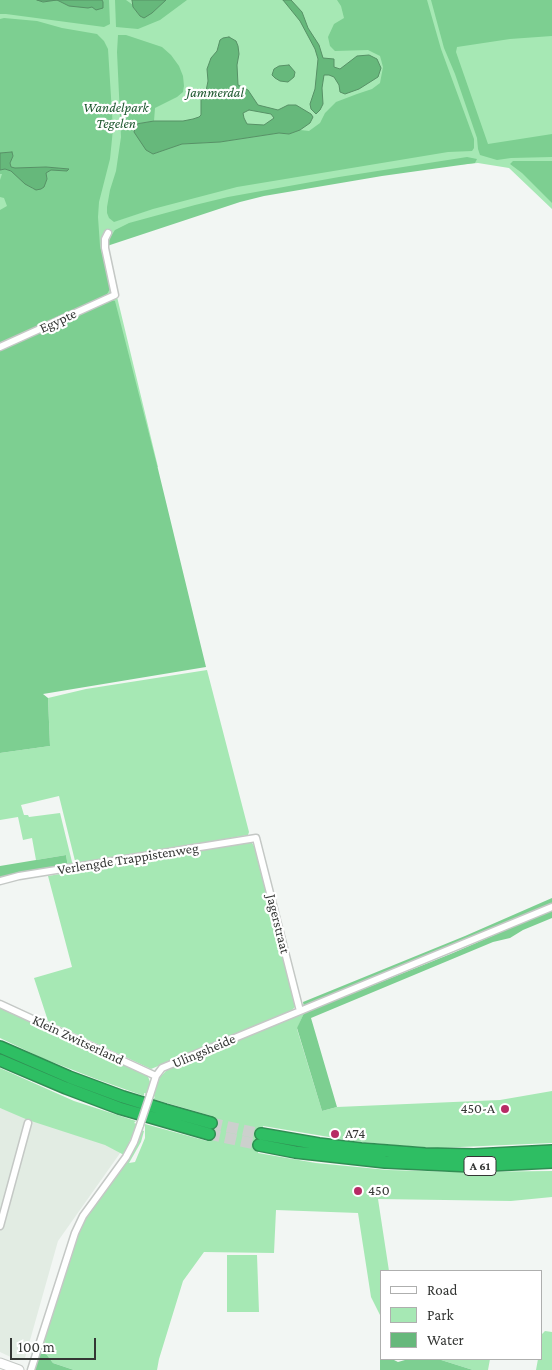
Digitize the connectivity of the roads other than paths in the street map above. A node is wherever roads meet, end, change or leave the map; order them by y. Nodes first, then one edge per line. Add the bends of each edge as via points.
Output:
1 (108, 233) dead end
2 (0, 347) edge
3 (256, 838) joint
4 (0, 881) edge
5 (552, 907) edge
6 (0, 1004) edge
7 (300, 1011) junction
8 (0, 1047) edge
9 (0, 1060) edge
10 (156, 1076) junction
11 (28, 1123) dead end
12 (552, 1151) edge
13 (552, 1162) edge
14 (0, 1226) edge
15 (0, 1363) edge
16 (19, 1370) edge
17 (31, 1370) edge

1 - 2 street, Egypte via 105,248 115,295
3 - 4 street, Verlengde Trappistenweg
3 - 7 street, Jagerstraat
5 - 7 street, Ulingsheide
6 - 10 street, Klein Zwitserland
7 - 10 street, Ulingsheide via 162,1068
8 - 9 highway via 69,1077 210,1129 118,1108
10 - 17 street, Ulingsheide, bridge via 134,1142 88,1208 75,1233
11 - 14 street
12 - 13 highway, A 61 via 425,1154 260,1139 295,1152 407,1164 471,1166
15 - 16 main road

